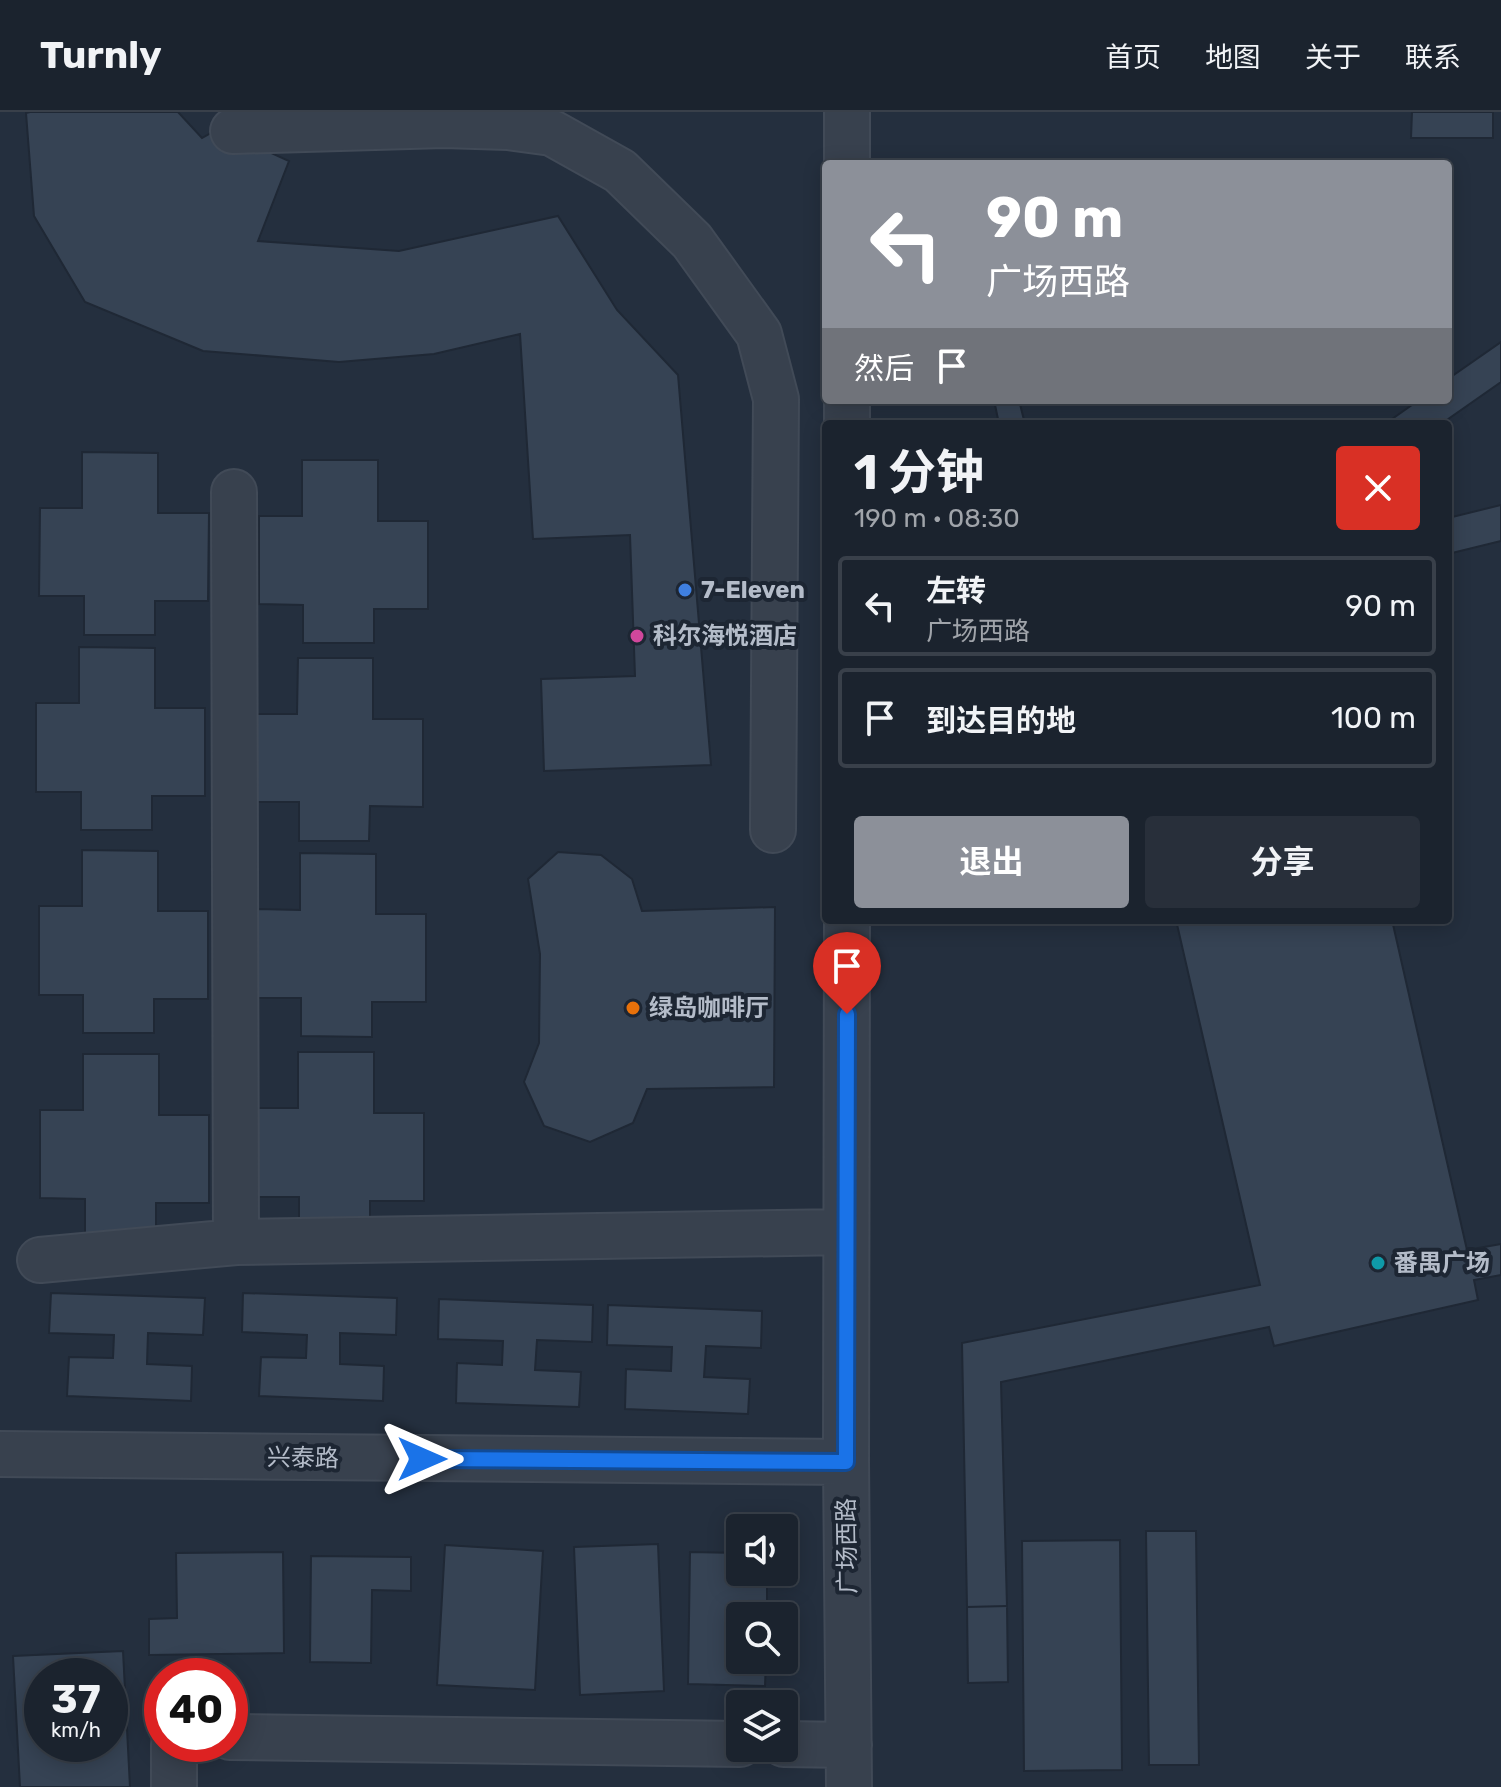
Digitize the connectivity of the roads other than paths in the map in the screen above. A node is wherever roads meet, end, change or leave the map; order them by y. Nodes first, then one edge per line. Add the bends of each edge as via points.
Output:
1 (847, 112) edge
2 (444, 118) edge
3 (233, 131) dead end
4 (847, 160) edge
5 (234, 492) dead end
6 (773, 830) dead end
7 (847, 924) edge
8 (846, 1232) junction
9 (236, 1242) junction
10 (40, 1260) dead end
11 (0, 1454) edge
12 (846, 1462) junction
13 (248, 1737) edge
14 (726, 1744) edge
15 (798, 1749) edge
16 (174, 1762) edge
17 (849, 1766) edge
18 (174, 1787) edge

1 - 4 street
2 - 3 street
2 - 6 street via 552,133 620,171 692,241 759,334 776,399
5 - 9 street
7 - 8 street, 广场西路
8 - 9 street
8 - 12 street, 广场西路
9 - 10 street
11 - 12 street, 兴泰路
12 - 17 street, 广场西路
13 - 14 street
15 - 17 street
16 - 18 street

